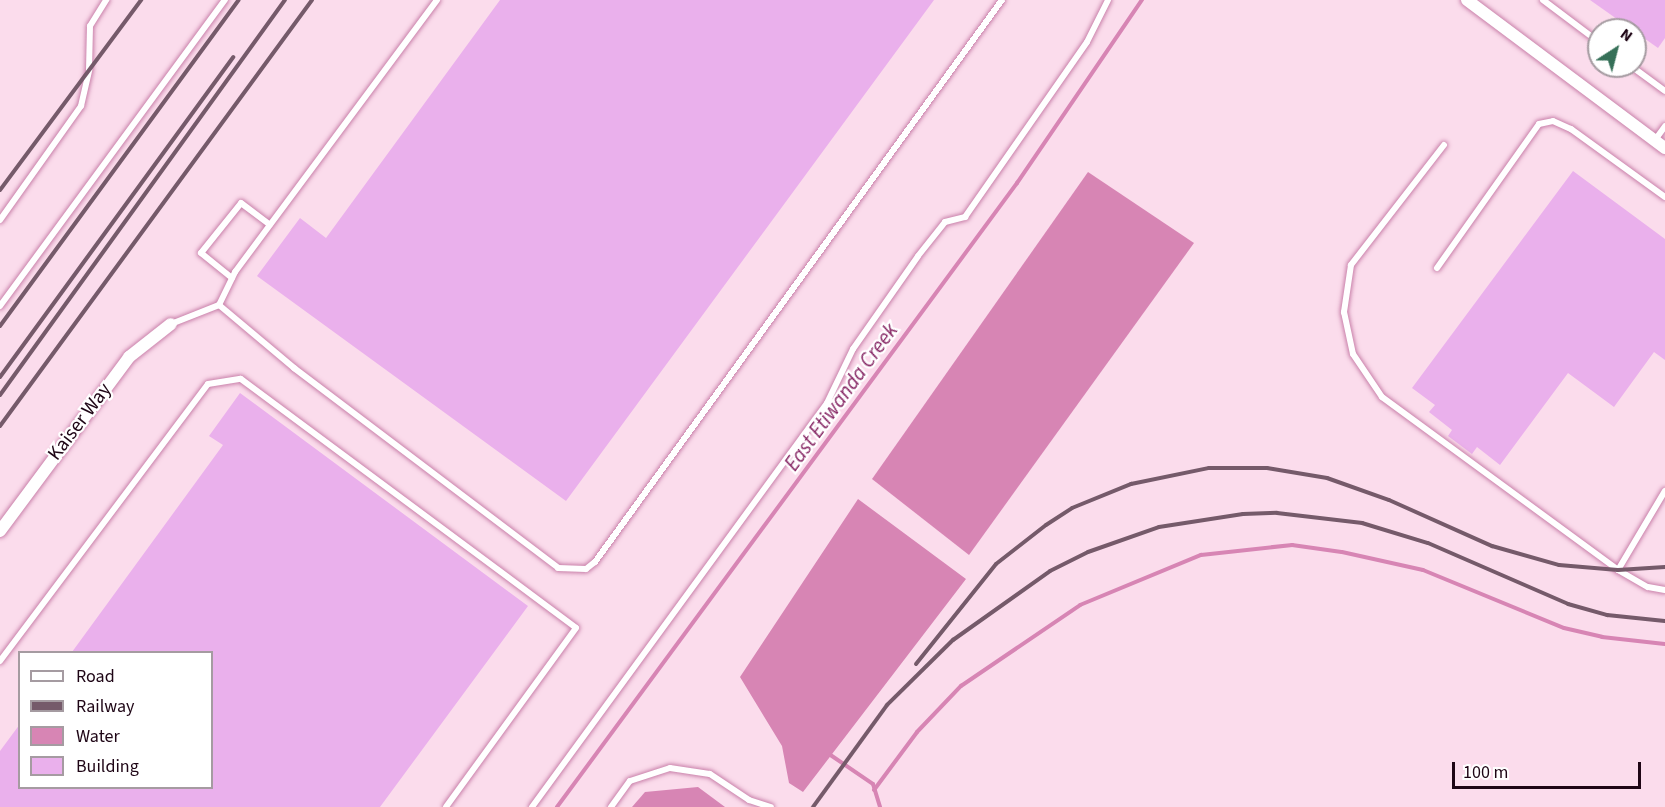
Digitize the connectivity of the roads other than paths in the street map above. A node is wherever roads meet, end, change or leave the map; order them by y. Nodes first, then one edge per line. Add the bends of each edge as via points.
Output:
1 (106, 0) edge
2 (225, 0) edge
3 (437, 0) edge
4 (1002, 0) edge
5 (1108, 0) edge
6 (1543, 0) edge
7 (1469, 1) edge
8 (1587, 33) edge
9 (1647, 78) edge
10 (1665, 91) edge
11 (1665, 126) edge
12 (1660, 144) edge
13 (1443, 145) dead end
14 (1665, 197) edge
15 (0, 220) edge
16 (270, 225) junction
17 (1437, 268) dead end
18 (232, 278) junction
19 (219, 305) junction
20 (0, 306) edge
21 (171, 324) joint
22 (1665, 491) edge
23 (0, 531) edge
24 (1618, 570) junction
25 (1665, 590) edge
26 (0, 661) edge
27 (446, 807) edge
28 (532, 807) edge
29 (611, 807) edge
30 (771, 807) edge

1 - 15 lane via 90,26 89,70 81,106
2 - 20 lane
3 - 16 lane
4 - 19 lane via 595,562 586,569 558,568 294,368
5 - 28 lane via 1087,42 965,217 945,222 918,256 853,349 827,404
6 - 8 lane
7 - 12 street
9 - 10 lane
11 - 12 lane
13 - 24 lane via 1351,264 1344,312 1353,354 1382,396
14 - 17 lane via 1571,129 1552,121 1539,123
16 - 18 lane
16 - 18 lane via 241,203 201,253
18 - 19 lane
19 - 21 lane
21 - 23 street, Kaiser Way via 129,357
22 - 24 lane
24 - 25 lane via 1647,587
26 - 27 lane via 208,384 241,379 576,628
29 - 30 lane via 630,781 670,768 710,774 749,800

